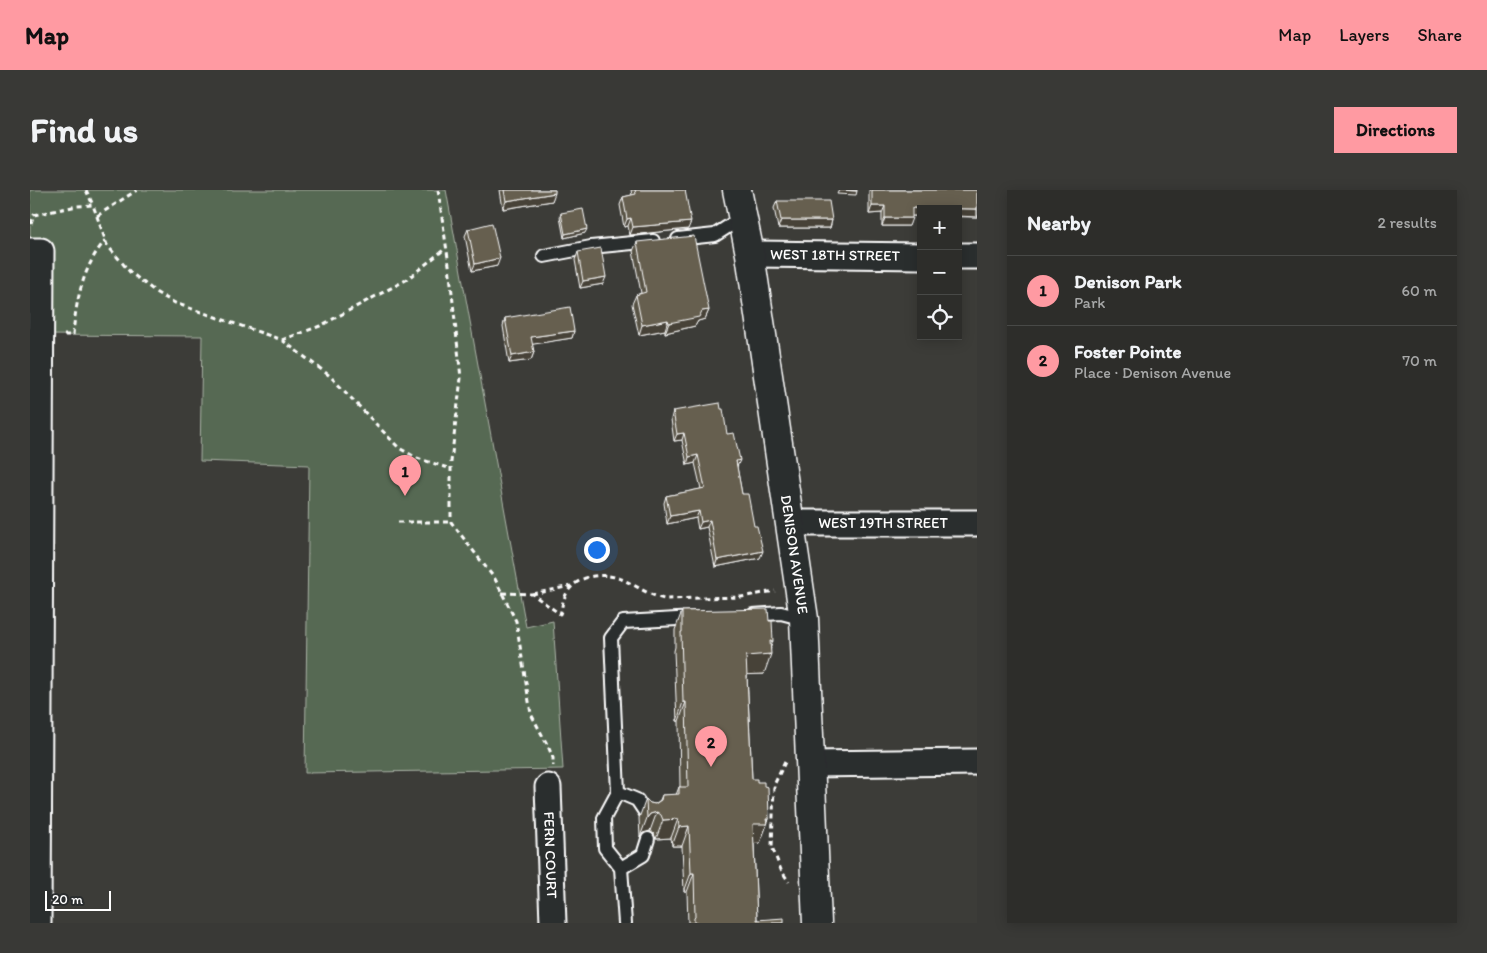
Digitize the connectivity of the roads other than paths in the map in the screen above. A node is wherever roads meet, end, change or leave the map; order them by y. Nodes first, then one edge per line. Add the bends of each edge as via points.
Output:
1 (737, 190) edge
2 (743, 217) junction
3 (36, 251) edge
4 (750, 254) junction
5 (544, 256) dead end
6 (917, 256) edge
7 (962, 256) edge
8 (977, 256) edge
9 (791, 523) junction
10 (977, 523) edge
11 (741, 615) edge
12 (712, 617) edge
13 (804, 619) junction
14 (799, 760) junction
15 (977, 762) edge
16 (548, 787) road end
17 (618, 792) junction
18 (647, 815) edge
19 (648, 839) edge
20 (621, 868) junction
21 (38, 923) edge
22 (553, 923) edge
23 (625, 923) edge
24 (817, 923) edge

1 - 2 main road, DENISON AVENUE
2 - 4 main road, DENISON AVENUE
2 - 5 lane via 715,235 591,247
3 - 21 street
4 - 6 street, WEST 18TH STREET
4 - 9 main road, DENISON AVENUE
7 - 8 street
9 - 10 street, WEST 19TH STREET
9 - 13 main road, DENISON AVENUE
11 - 13 lane via 781,613
12 - 17 lane via 622,622 611,638
13 - 14 main road, DENISON AVENUE
14 - 15 street
14 - 24 main road, DENISON AVENUE
16 - 22 street, FERN COURT
17 - 18 lane via 637,800
17 - 20 lane via 604,818 606,848
19 - 20 lane via 643,855
20 - 23 lane

